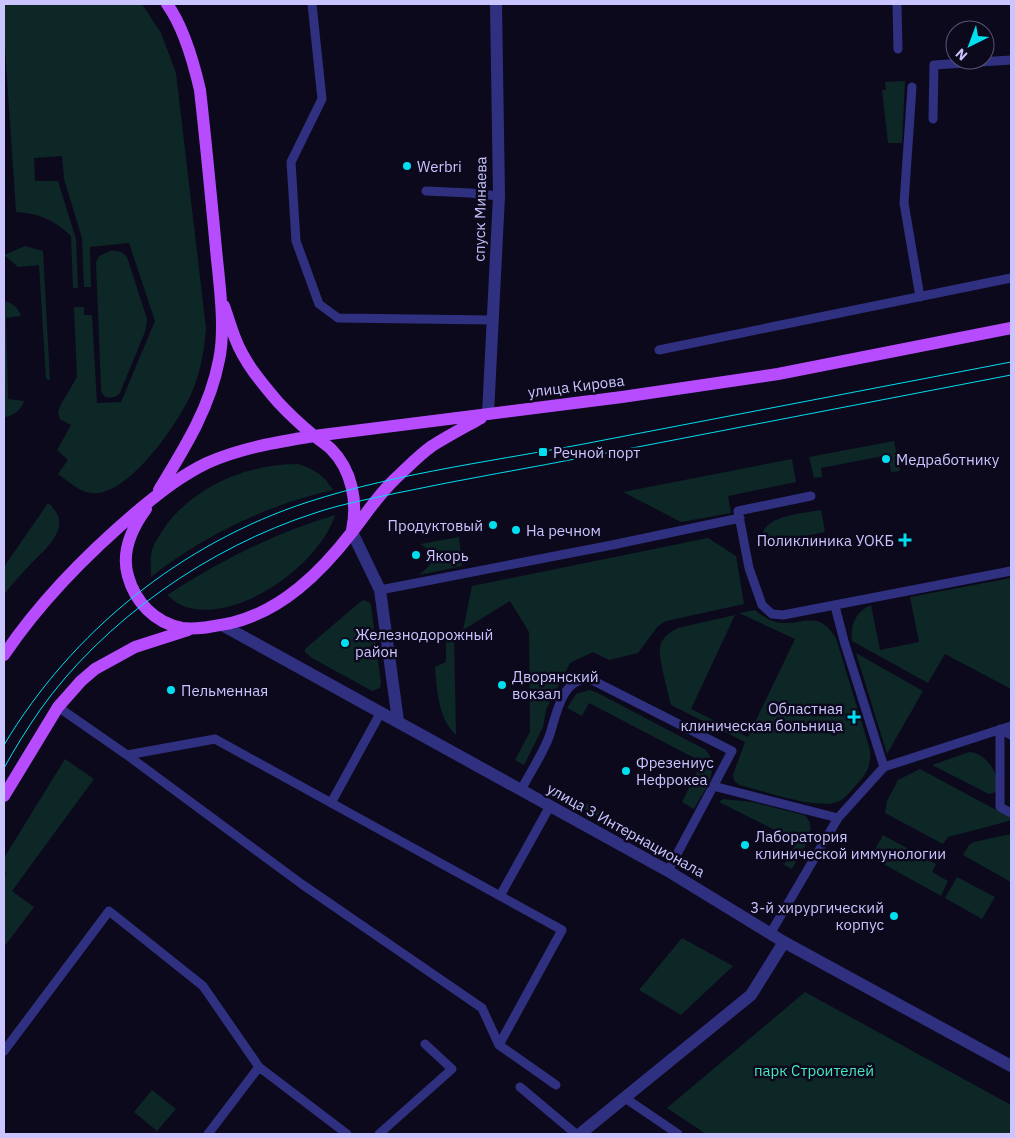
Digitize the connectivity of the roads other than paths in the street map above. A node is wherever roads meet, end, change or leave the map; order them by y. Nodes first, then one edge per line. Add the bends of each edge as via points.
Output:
1 (167, 4) edge
2 (312, 4) edge
3 (496, 4) edge
4 (896, 4) edge
5 (898, 48) dead end
6 (1011, 60) edge
7 (912, 87) dead end
8 (933, 119) dead end
9 (426, 191) dead end
10 (499, 196) junction
11 (1011, 278) edge
12 (220, 294) junction
13 (920, 297) junction
14 (493, 320) junction
15 (1011, 328) edge
16 (659, 350) dead end
17 (488, 414) junction
18 (314, 436) junction
19 (811, 496) dead end
20 (155, 497) junction
21 (740, 518) junction
22 (352, 532) junction
23 (1011, 572) edge
24 (380, 590) junction
25 (836, 606) junction
26 (222, 625) junction
27 (191, 629) junction
28 (4, 655) edge
29 (58, 706) junction
30 (381, 712) junction
31 (398, 721) junction
32 (1011, 726) edge
33 (1000, 729) junction
34 (1011, 735) edge
35 (127, 755) junction
36 (884, 768) junction
37 (713, 786) junction
38 (522, 790) junction
39 (4, 796) edge
40 (331, 803) junction
41 (550, 806) junction
42 (1011, 813) edge
43 (838, 818) junction
44 (668, 871) junction
45 (500, 896) junction
46 (770, 934) junction
47 (784, 942) junction
48 (424, 1044) dead end
49 (499, 1045) junction
50 (4, 1051) edge
51 (1011, 1066) edge
52 (259, 1067) junction
53 (556, 1086) dead end
54 (520, 1087) dead end
55 (625, 1098) junction
56 (208, 1134) edge
57 (347, 1134) edge
58 (379, 1134) edge
59 (576, 1134) edge
60 (580, 1134) edge
61 (678, 1134) edge

1 - 12 main road via 187,45 200,90
2 - 14 lane via 322,98 291,162 296,241 319,304 338,318
3 - 10 street, спуск Минаева
4 - 5 lane
6 - 8 lane via 934,65
7 - 13 lane via 904,202
9 - 10 lane
10 - 14 street, спуск Минаева
11 - 13 lane
12 - 18 main road via 235,339 250,366 278,402
12 - 20 main road via 220,358 210,396 184,452
13 - 16 lane
14 - 17 street, спуск Минаева
15 - 17 main road, улица Кирова via 778,374
17 - 18 main road, улица Кирова
17 - 22 main road via 430,447 394,480
18 - 20 main road, улица Кирова via 235,452 186,474
18 - 22 main road via 344,465 354,503
19 - 21 lane via 738,511
20 - 27 main road via 132,534 126,552 126,568 136,595 148,611 171,626
20 - 28 main road via 112,532 58,588
21 - 24 lane
21 - 25 lane via 749,568 765,608 772,614 783,615
22 - 24 street
22 - 26 main road via 314,575 292,594 263,612
23 - 25 lane
24 - 31 street
25 - 36 lane
26 - 27 main road
26 - 30 street, улица 3 Интернационала
27 - 29 main road via 141,644 95,669
29 - 35 lane
29 - 39 main road
30 - 31 street, улица 3 Интернационала
30 - 40 lane
31 - 38 street, улица 3 Интернационала
32 - 33 lane
33 - 34 lane
33 - 36 lane
33 - 42 lane via 1000,807
35 - 40 lane via 215,739
35 - 49 lane via 303,885 482,1008
36 - 43 lane
37 - 38 lane via 732,751 584,678 576,680 566,692
37 - 43 lane
37 - 44 lane
38 - 41 street, улица 3 Интернационала
40 - 45 lane
41 - 44 street, улица 3 Интернационала
41 - 45 lane
43 - 46 lane
44 - 46 street, улица 3 Интернационала
45 - 49 lane via 562,930
46 - 47 street, улица 3 Интернационала
47 - 51 street, улица 3 Интернационала
47 - 55 street via 751,995
48 - 58 lane via 452,1068
49 - 53 lane
50 - 52 lane via 109,911 203,986
52 - 56 lane
52 - 57 lane
54 - 59 lane
55 - 60 street
55 - 61 lane

